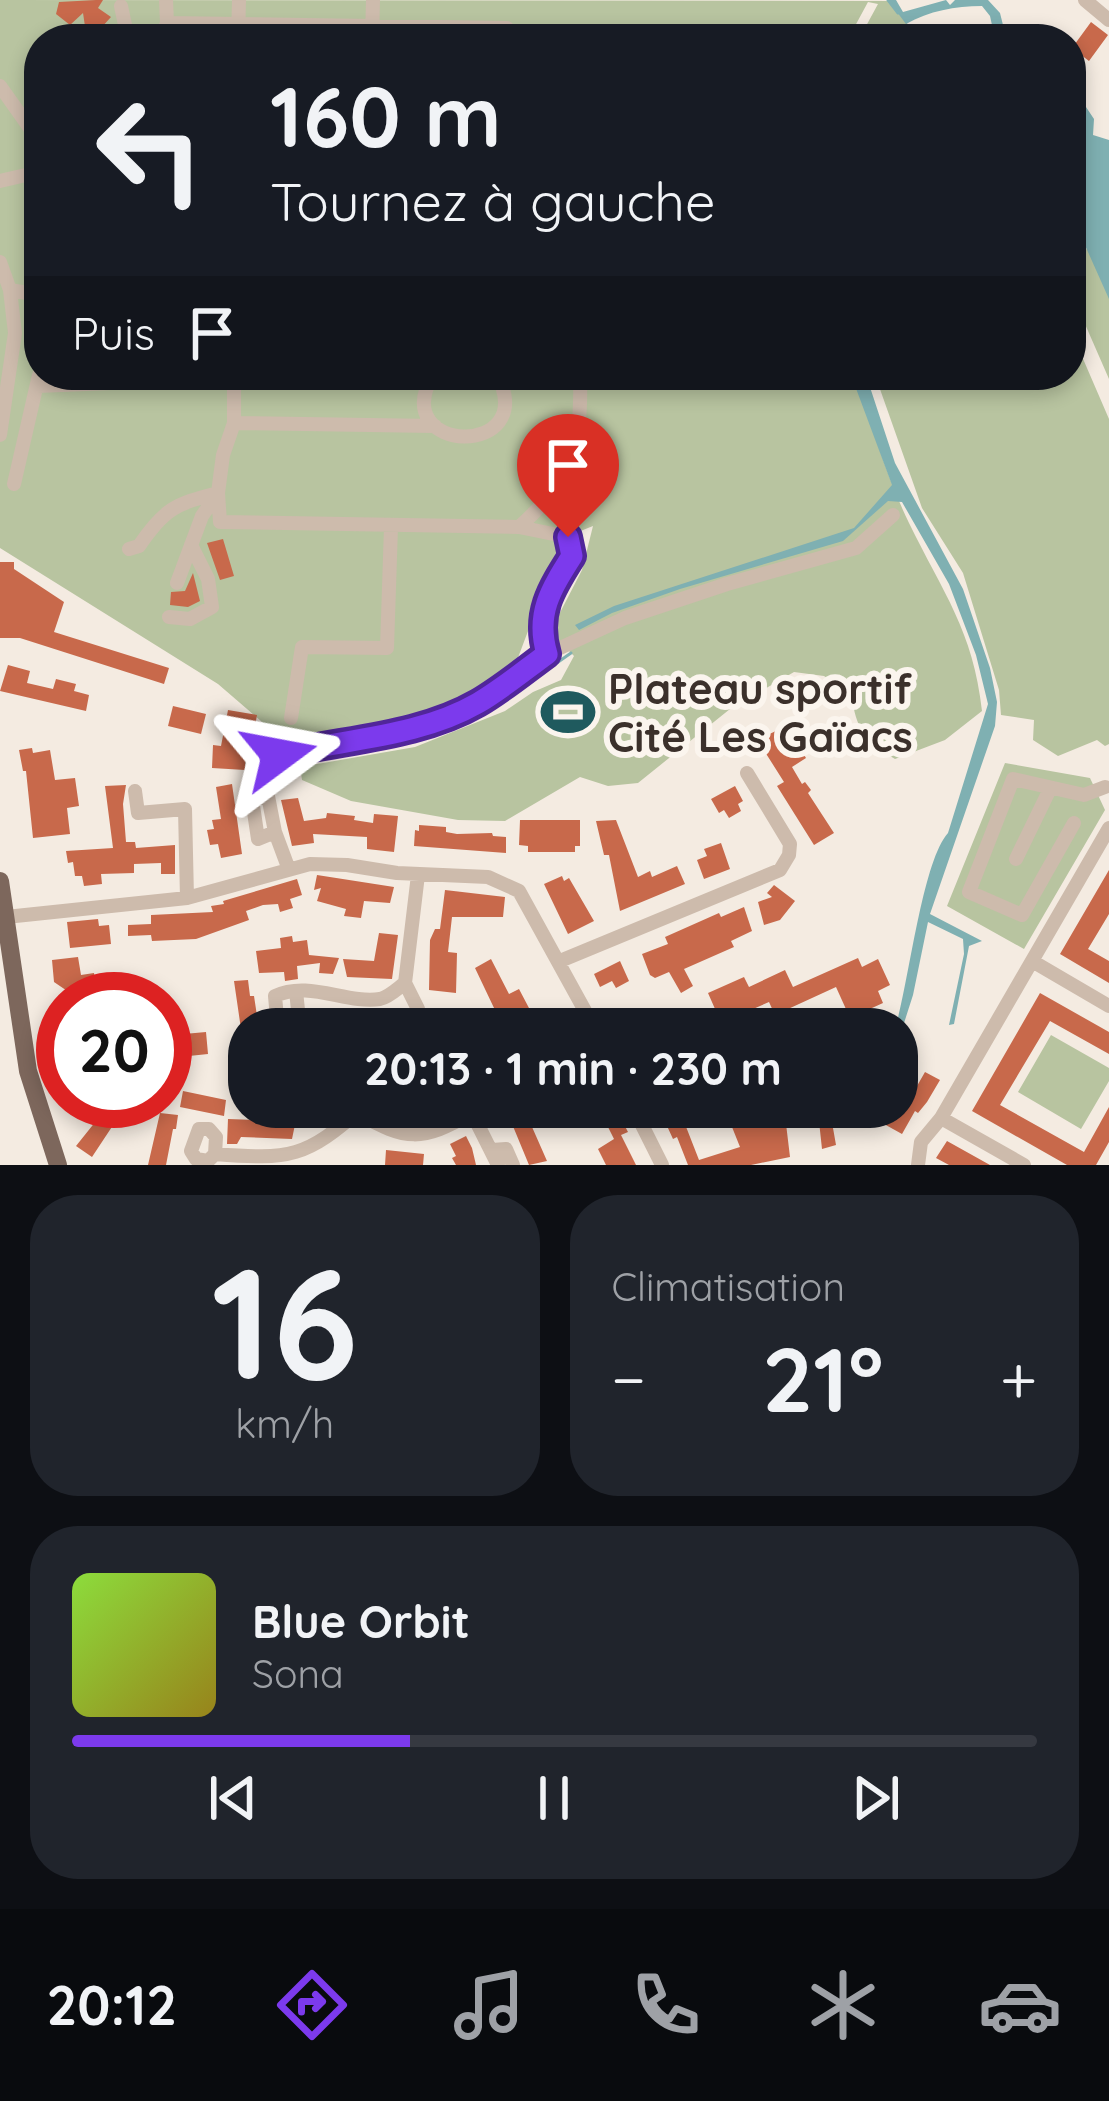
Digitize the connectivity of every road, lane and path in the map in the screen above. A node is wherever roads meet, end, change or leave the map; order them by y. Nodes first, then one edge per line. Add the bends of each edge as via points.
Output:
1 (166, 0) edge
2 (1085, 0) edge
3 (122, 6) dead end
4 (1109, 20) edge
5 (167, 23) joint
6 (125, 24) edge
7 (176, 24) edge
8 (0, 86) edge
9 (24, 120) edge
10 (0, 262) edge
11 (10, 290) junction
12 (24, 292) edge
13 (36, 390) edge
14 (234, 390) edge
15 (428, 390) edge
16 (501, 390) edge
17 (580, 390) edge
18 (234, 423) junction
19 (435, 426) junction
20 (0, 435) edge
21 (14, 484) dead end
22 (218, 493) junction
23 (893, 515) dead end
24 (518, 526) junction
25 (391, 527) junction
26 (191, 544) junction
27 (128, 549) dead end
28 (177, 583) dead end
29 (169, 617) dead end
30 (547, 654) junction
31 (291, 718) dead end
32 (279, 755) dead end
33 (747, 773) dead end
34 (1105, 787) dead end
35 (1050, 789) junction
36 (135, 791) dead end
37 (1074, 823) dead end
38 (1109, 828) edge
39 (274, 832) dead end
40 (1016, 859) dead end
41 (288, 867) junction
42 (418, 875) junction
43 (0, 881) edge
44 (187, 898) junction
45 (6, 917) junction
46 (560, 961) junction
47 (1032, 961) junction
48 (405, 983) junction
49 (296, 991) junction
50 (1109, 1006) edge
51 (276, 1008) edge
52 (298, 1008) edge
53 (418, 1008) edge
54 (584, 1008) edge
55 (941, 1118) junction
56 (336, 1128) edge
57 (385, 1128) edge
58 (441, 1128) edge
59 (480, 1128) edge
60 (644, 1128) edge
61 (215, 1154) dead end
62 (495, 1158) edge
63 (58, 1165) edge
64 (513, 1165) edge
65 (662, 1165) edge
66 (918, 1165) edge
67 (1024, 1165) edge

1 - 5 street
2 - 4 street
3 - 6 street
5 - 7 street
8 - 9 street
10 - 11 street
11 - 12 street
11 - 20 street via 14,333
13 - 21 street
14 - 18 street
15 - 19 street via 424,404
16 - 19 street via 494,426 471,439
17 - 24 street via 572,458 549,500
18 - 19 street
18 - 22 street
22 - 25 street via 220,522
22 - 26 street
22 - 27 street via 177,503 140,546
23 - 30 street via 856,548 625,618
24 - 25 street
24 - 30 street via 568,537 572,556 547,595 540,629
25 - 31 street via 387,648 302,647
26 - 28 street
26 - 29 street via 212,607 190,619
30 - 32 street via 477,704 436,721
33 - 46 street via 790,844 780,870
34 - 35 street via 1084,795
35 - 37 street via 1012,779 969,892 1022,915
35 - 40 street
36 - 44 street via 138,813 184,809
38 - 47 street
39 - 41 street
41 - 42 street
41 - 44 street
42 - 46 street via 508,883
42 - 48 street
43 - 45 main road
44 - 45 street
45 - 63 main road via 28,1071
46 - 54 street
47 - 50 street
47 - 55 street
48 - 49 street via 380,999
48 - 53 street
49 - 51 street via 275,996
49 - 52 street
55 - 66 street via 922,1142
55 - 67 street
56 - 61 street via 277,1159
57 - 58 street via 423,1137
59 - 62 street
60 - 65 street
62 - 64 street via 506,1149

